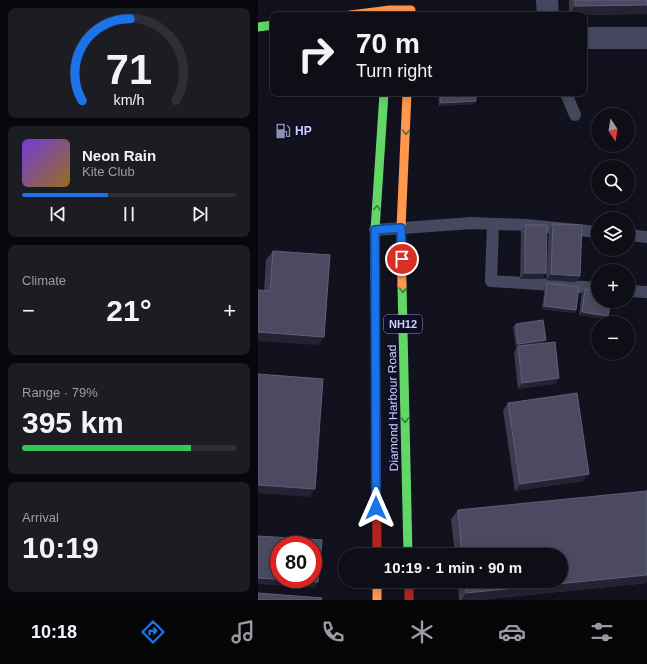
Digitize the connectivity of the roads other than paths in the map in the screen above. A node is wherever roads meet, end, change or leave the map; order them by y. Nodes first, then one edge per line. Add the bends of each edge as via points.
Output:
1 (390, 0) edge
2 (412, 0) edge
3 (547, 0) edge
4 (389, 12) edge
5 (411, 12) edge
6 (548, 12) edge
7 (270, 25) edge
8 (258, 27) edge
9 (587, 38) edge
10 (647, 38) edge
11 (384, 96) edge
12 (407, 96) edge
13 (567, 96) edge
14 (575, 115) dead end
15 (493, 224) junction
16 (401, 228) junction
17 (375, 230) junction
18 (591, 231) edge
19 (635, 236) edge
20 (647, 237) edge
21 (591, 287) edge
22 (635, 291) edge
23 (647, 292) edge
24 (377, 548) edge
25 (408, 548) edge
26 (377, 588) edge
27 (409, 588) edge
28 (377, 600) edge
29 (409, 600) edge

1 - 4 highway
2 - 5 highway
3 - 6 street
7 - 8 highway
9 - 10 street
17 -> 11 highway, Diamond Harbour Road
12 -> 16 highway, Diamond Harbour Road / NH12
13 - 14 lane
15 - 16 lane
15 - 18 lane
15 - 21 lane via 491,280
16 - 17 lane
16 -> 25 highway, Diamond Harbour Road / NH12
17 - 24 highway, Diamond Harbour Road
19 - 20 lane
22 - 23 lane
26 - 28 highway
27 - 29 highway

